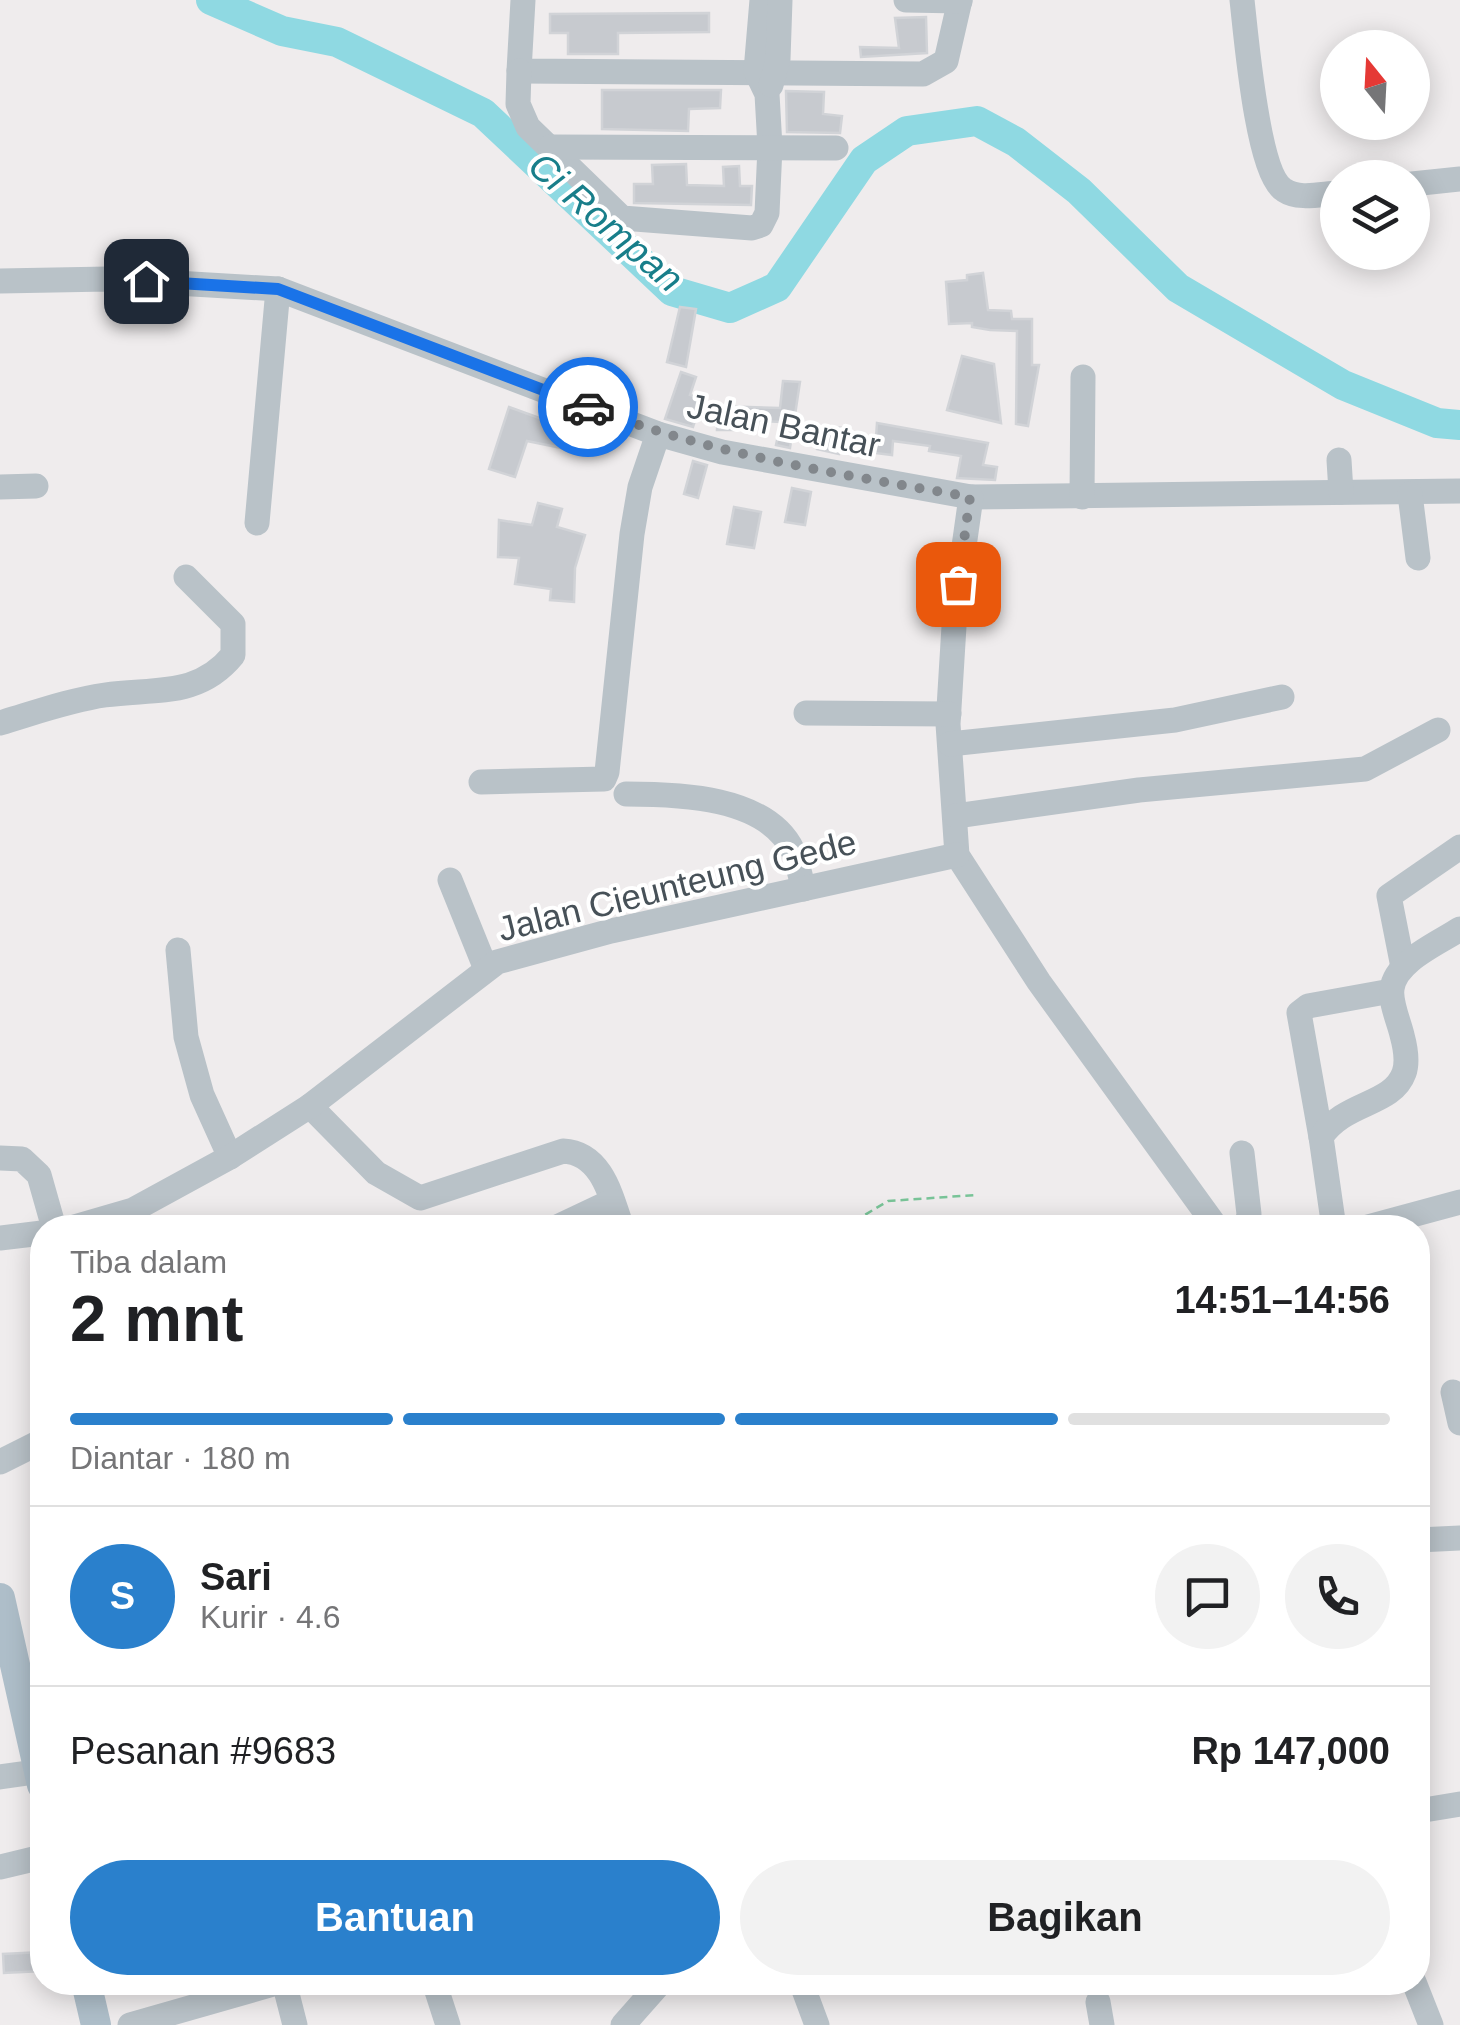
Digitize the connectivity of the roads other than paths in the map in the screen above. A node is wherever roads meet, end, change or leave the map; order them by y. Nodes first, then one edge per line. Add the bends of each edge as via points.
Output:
1 (524, 0) edge
2 (762, 0) edge
3 (780, 0) edge
4 (906, 0) edge
5 (960, 0) edge
6 (1242, 0) edge
7 (518, 71) junction
8 (766, 79) junction
9 (550, 147) junction
10 (770, 148) junction
11 (836, 148) dead end
12 (1460, 179) edge
13 (1430, 182) edge
14 (1320, 194) edge
15 (0, 282) edge
16 (278, 289) junction
17 (1084, 377) dead end
18 (658, 434) junction
19 (1339, 460) dead end
20 (36, 486) dead end
21 (0, 487) edge
22 (1460, 491) edge
23 (1341, 492) junction
24 (1410, 494) junction
25 (970, 497) junction
26 (1082, 497) junction
27 (257, 524) dead end
28 (1418, 558) dead end
29 (186, 577) dead end
30 (1282, 697) dead end
31 (806, 713) dead end
32 (949, 714) junction
33 (0, 722) edge
34 (1438, 730) dead end
35 (950, 744) junction
36 (482, 782) dead end
37 (626, 794) dead end
38 (956, 816) junction
39 (1460, 848) edge
40 (956, 856) junction
41 (450, 880) dead end
42 (804, 889) junction
43 (1460, 929) edge
44 (178, 950) dead end
45 (486, 969) junction
46 (1397, 979) junction
47 (310, 1106) junction
48 (1321, 1137) junction
49 (1242, 1153) dead end
50 (0, 1158) edge
51 (230, 1158) junction
52 (612, 1201) junction
53 (1460, 1202) edge
54 (50, 1215) edge
55 (143, 1215) edge
56 (582, 1215) edge
57 (617, 1215) edge
58 (1208, 1215) edge
59 (1249, 1215) edge
60 (1332, 1215) edge
61 (1412, 1215) edge
62 (30, 1235) edge
63 (0, 1238) edge
64 (1450, 1393) edge
65 (1460, 1423) edge
66 (30, 1447) edge
67 (0, 1462) edge
68 (1460, 1538) edge
69 (1430, 1539) edge
70 (0, 1598) edge
71 (30, 1728) edge
72 (30, 1776) edge
73 (0, 1777) edge
74 (1460, 1804) edge
75 (1430, 1809) edge
76 (30, 1860) edge
77 (0, 1867) edge
78 (89, 1995) edge
79 (232, 1995) edge
80 (276, 1995) edge
81 (438, 1995) edge
82 (650, 1995) edge
83 (806, 1995) edge
84 (1420, 1995) edge
85 (96, 2025) edge
86 (130, 2025) edge
87 (295, 2025) edge
88 (448, 2025) edge
89 (623, 2025) edge
90 (817, 2025) edge
91 (1431, 2025) edge

1 - 7 street
2 - 8 street
3 - 8 street
4 - 5 street
5 - 8 street via 946,61 932,72
6 - 14 street via 1270,173 1285,191
7 - 8 street
7 - 9 street via 520,116
8 - 10 street
9 - 10 street
9 - 10 street via 622,218 752,228 767,213
10 - 11 street
12 - 13 street
15 - 16 street, Jalan Bantar via 108,279
16 - 18 street, Jalan Bantar
16 - 27 street
17 - 26 street
18 - 25 street, Jalan Bantar
18 - 36 street via 632,534 608,772 604,779 570,783
19 - 23 street
20 - 21 street
22 - 24 street, Jalan Bantar
23 - 24 street, Jalan Bantar
23 - 26 street, Jalan Bantar
24 - 28 street
25 - 26 street, Jalan Bantar
25 - 32 street
29 - 33 street via 233,624 233,656 206,680 177,691 104,695
30 - 35 street via 1176,720
31 - 32 street
32 - 35 street
34 - 38 street via 1364,768
35 - 38 street
37 - 42 street via 710,801 763,818 792,848
38 - 40 street
39 - 46 street via 1390,896
40 - 42 street, Jalan Cieunteung Gede
40 - 58 street
41 - 45 street
42 - 45 street, Jalan Cieunteung Gede via 530,951
43 - 46 street
44 - 51 street via 186,1037
45 - 47 street, Jalan Cieunteung Gede
46 - 48 street via 1404,1072 1390,1094 1337,1116
46 - 48 street via 1300,1013
47 - 51 street, Jalan Cieunteung Gede
47 - 52 street via 367,1166 420,1198 563,1151 578,1152 596,1166
48 - 60 street
49 - 59 street
50 - 54 street via 22,1159 39,1175
51 - 55 street, Jalan Cieunteung Gede
52 - 56 street
52 - 57 street
53 - 61 street
62 - 63 street
64 - 65 street
66 - 67 street
68 - 69 street
70 - 71 main road
72 - 73 street
74 - 75 street
76 - 77 street
78 - 85 main road
79 - 86 street
80 - 87 street
81 - 88 street
82 - 89 street
83 - 90 street
84 - 91 street

